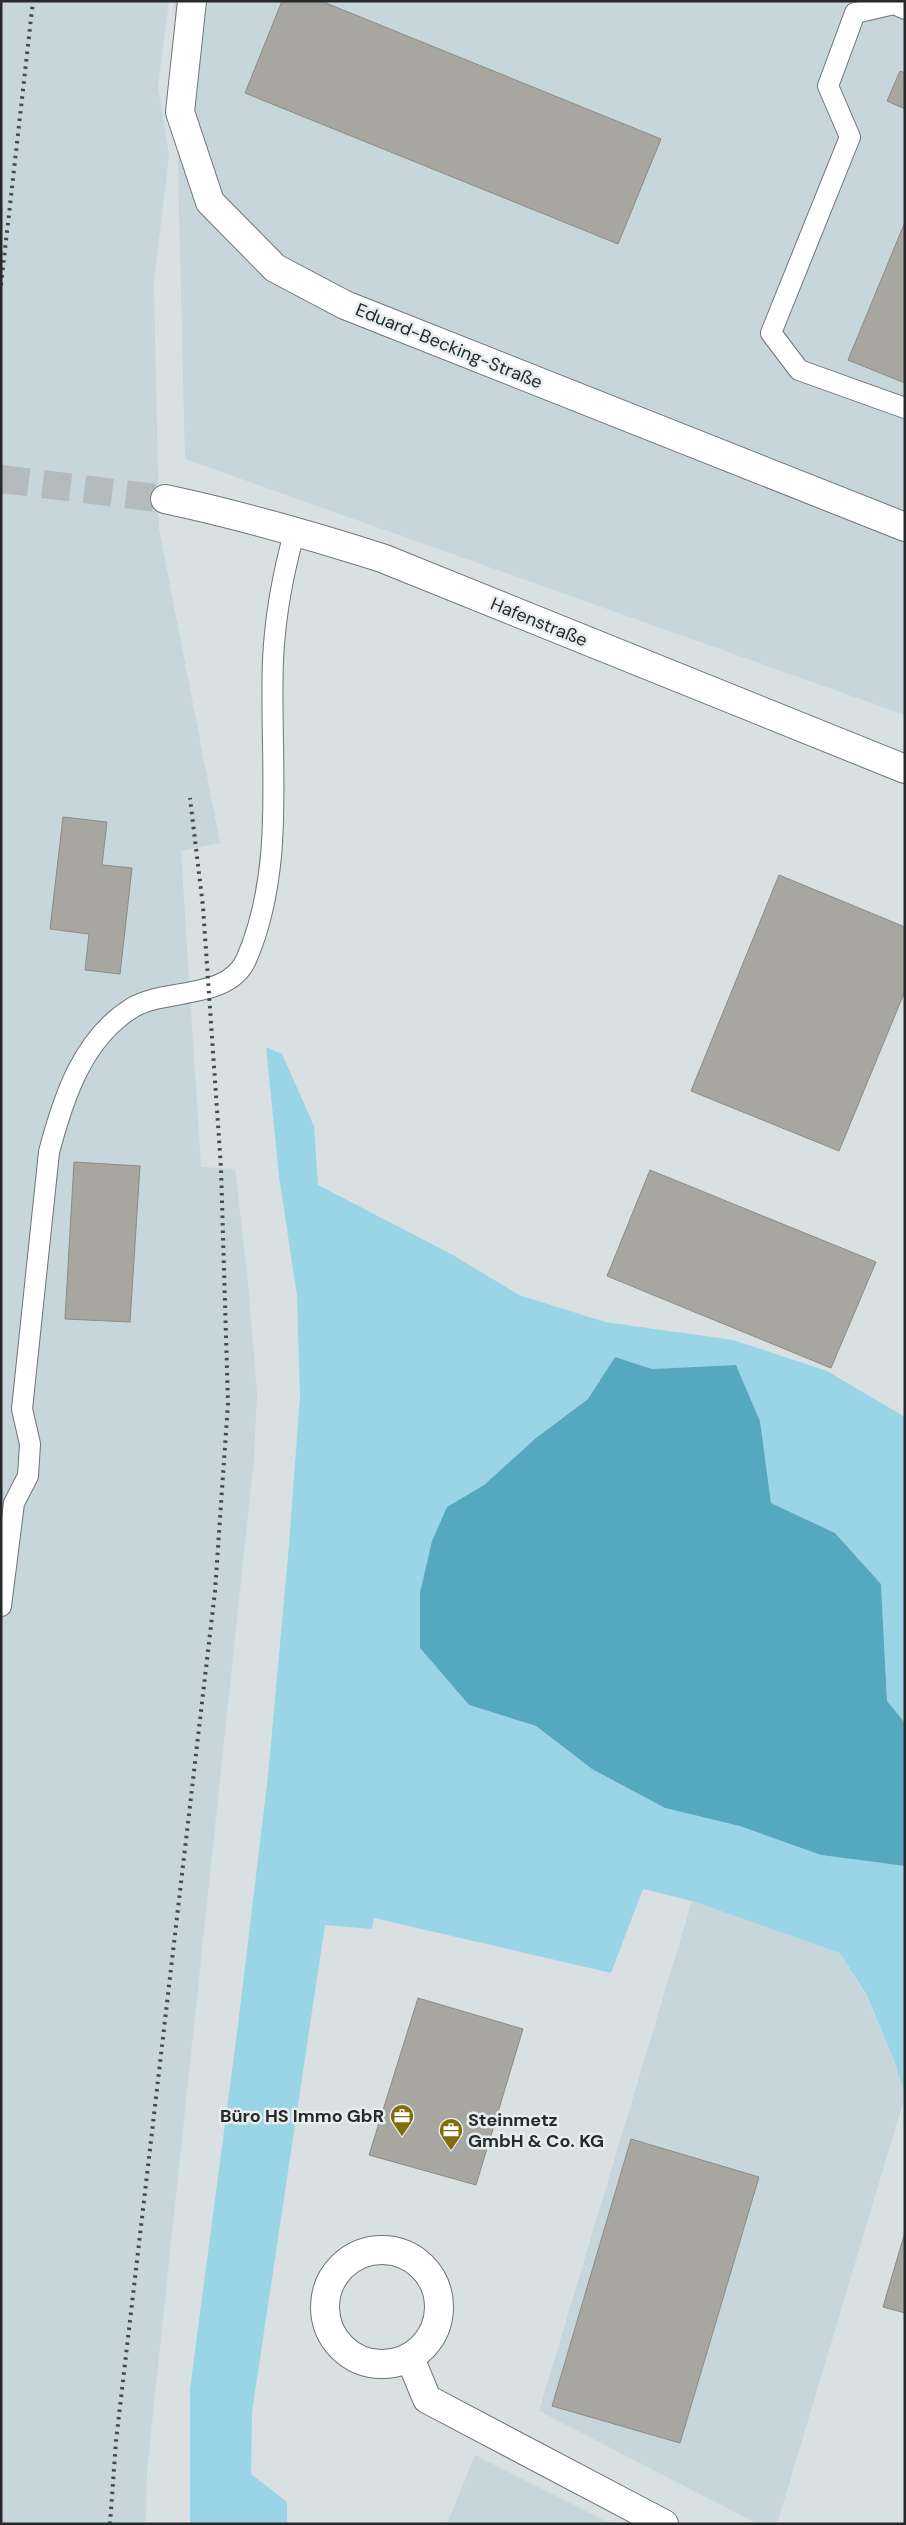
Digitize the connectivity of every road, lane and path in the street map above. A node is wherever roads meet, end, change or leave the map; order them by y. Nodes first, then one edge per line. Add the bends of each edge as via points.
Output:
1 (192, 1) edge
2 (905, 9) edge
3 (905, 408) edge
4 (166, 500) tunnel mouth
5 (905, 527) edge
6 (295, 530) junction
7 (905, 769) edge
8 (1, 1606) edge
9 (410, 2358) junction
10 (664, 2524) edge

1 - 5 street, Eduard-Becking-Straße via 180,112 210,202 275,268 345,305
2 - 3 lane via 894,4 855,13 828,86 850,137 771,333 799,370
4 - 6 street, Hafenstraße
6 - 7 street, Hafenstraße via 382,558
6 - 8 lane via 282,578 274,652 273,812 267,892 246,962 227,982 155,1000 133,1008 117,1019 102,1034 73,1080 49,1152 22,1409 30,1444 28,1476 14,1503
9 - 9 street via 426,2346 436,2327 440,2308 436,2288 428,2273 405,2254 385,2250 365,2252 346,2262 333,2277 324,2307 334,2338 347,2353 366,2363 386,2365
9 - 10 street via 427,2399

